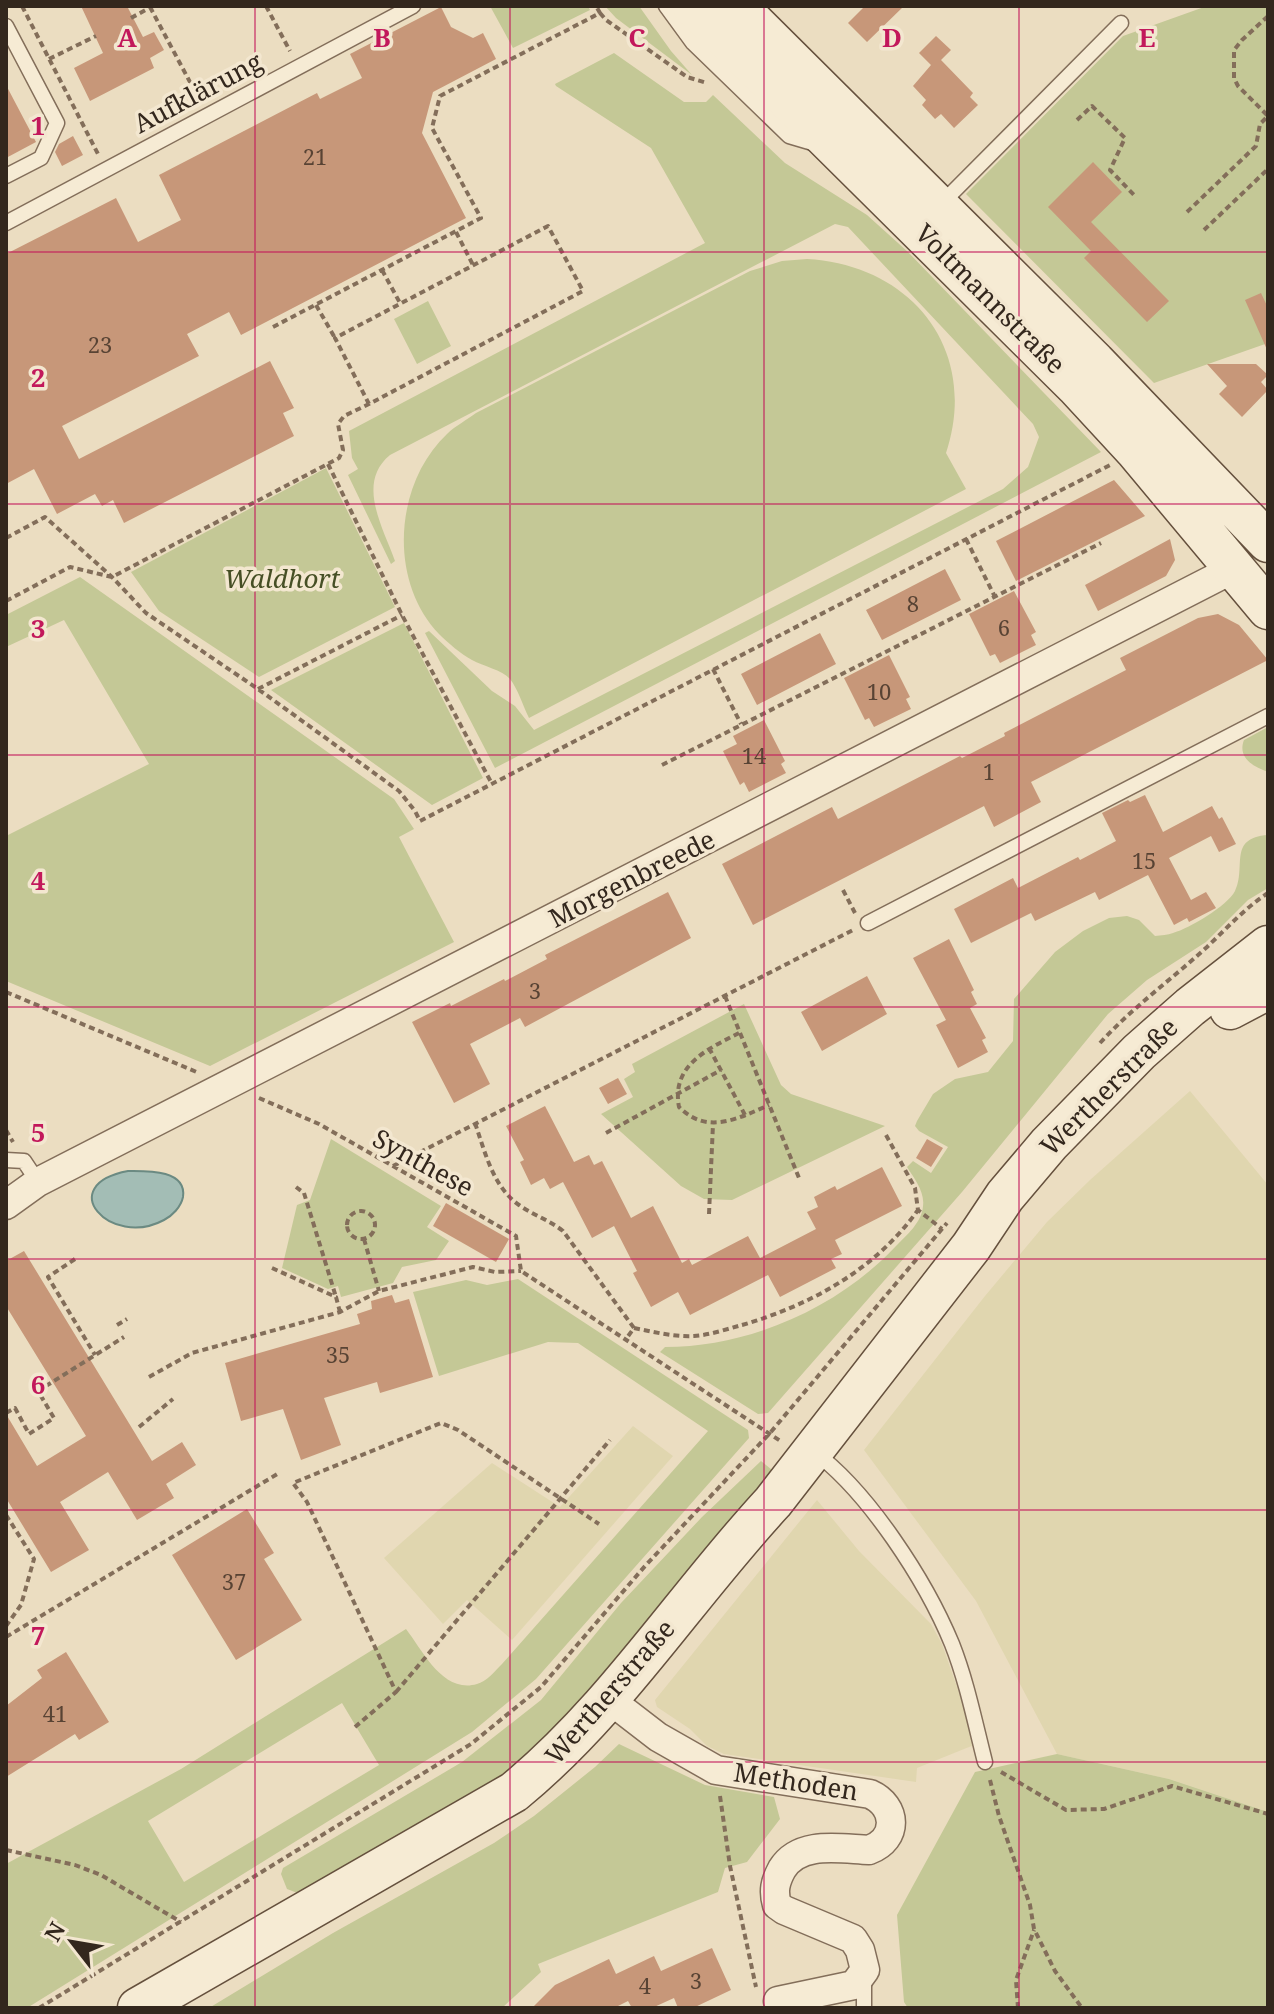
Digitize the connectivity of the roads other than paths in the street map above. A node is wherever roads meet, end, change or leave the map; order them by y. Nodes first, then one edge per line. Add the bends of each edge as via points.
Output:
1 (413, 6) edge
2 (666, 6) edge
3 (693, 6) edge
4 (737, 6) edge
5 (1121, 23) dead end
6 (6, 26) edge
7 (841, 151) junction
8 (6, 176) edge
9 (938, 207) junction
10 (6, 223) edge
11 (1268, 542) edge
12 (1268, 550) edge
13 (1233, 569) junction
14 (1268, 609) edge
15 (1268, 716) edge
16 (868, 923) road end
17 (1268, 946) edge
18 (1268, 976) edge
19 (1268, 989) edge
20 (1230, 1009) junction
21 (6, 1160) edge
22 (34, 1185) junction
23 (6, 1205) edge
24 (957, 1238) junction
25 (813, 1451) junction
26 (610, 1700) junction
27 (985, 1762) road end
28 (865, 1970) junction
29 (778, 2001) dead end
30 (138, 2008) edge
31 (864, 2008) edge

1 - 10 lane, Aufklärung
2 - 7 lane via 693,43 789,136
3 - 7 main road, Voltmannstraße
4 - 9 main road, Voltmannstraße
5 - 9 lane
6 - 8 lane via 57,123 41,158
7 - 13 main road, Voltmannstraße via 1034,342 1136,451
9 - 11 main road, Voltmannstraße
12 - 13 main road
13 - 14 main road, Voltmannstraße
13 - 22 street, Morgenbreede
15 - 16 lane
17 - 24 main road, Wertherstraße via 1180,1016 1098,1093 1005,1196
18 - 20 main road, Wertherstraße
19 - 20 main road, Wertherstraße
20 - 24 main road, Wertherstraße
21 - 22 lane via 24,1161
22 - 23 street, Morgenbreede
24 - 25 main road, Wertherstraße via 889,1350
25 - 26 main road, Wertherstraße
25 - 27 lane via 864,1501 941,1621 960,1668
26 - 28 street, Methoden via 658,1737 716,1770 870,1794 884,1803 892,1816 886,1840 869,1850 804,1851 785,1864 774,1886 777,1905 784,1910 853,1939
26 - 30 main road, Wertherstraße via 514,1792
28 - 29 street via 854,1985
28 - 31 lane, Methoden

